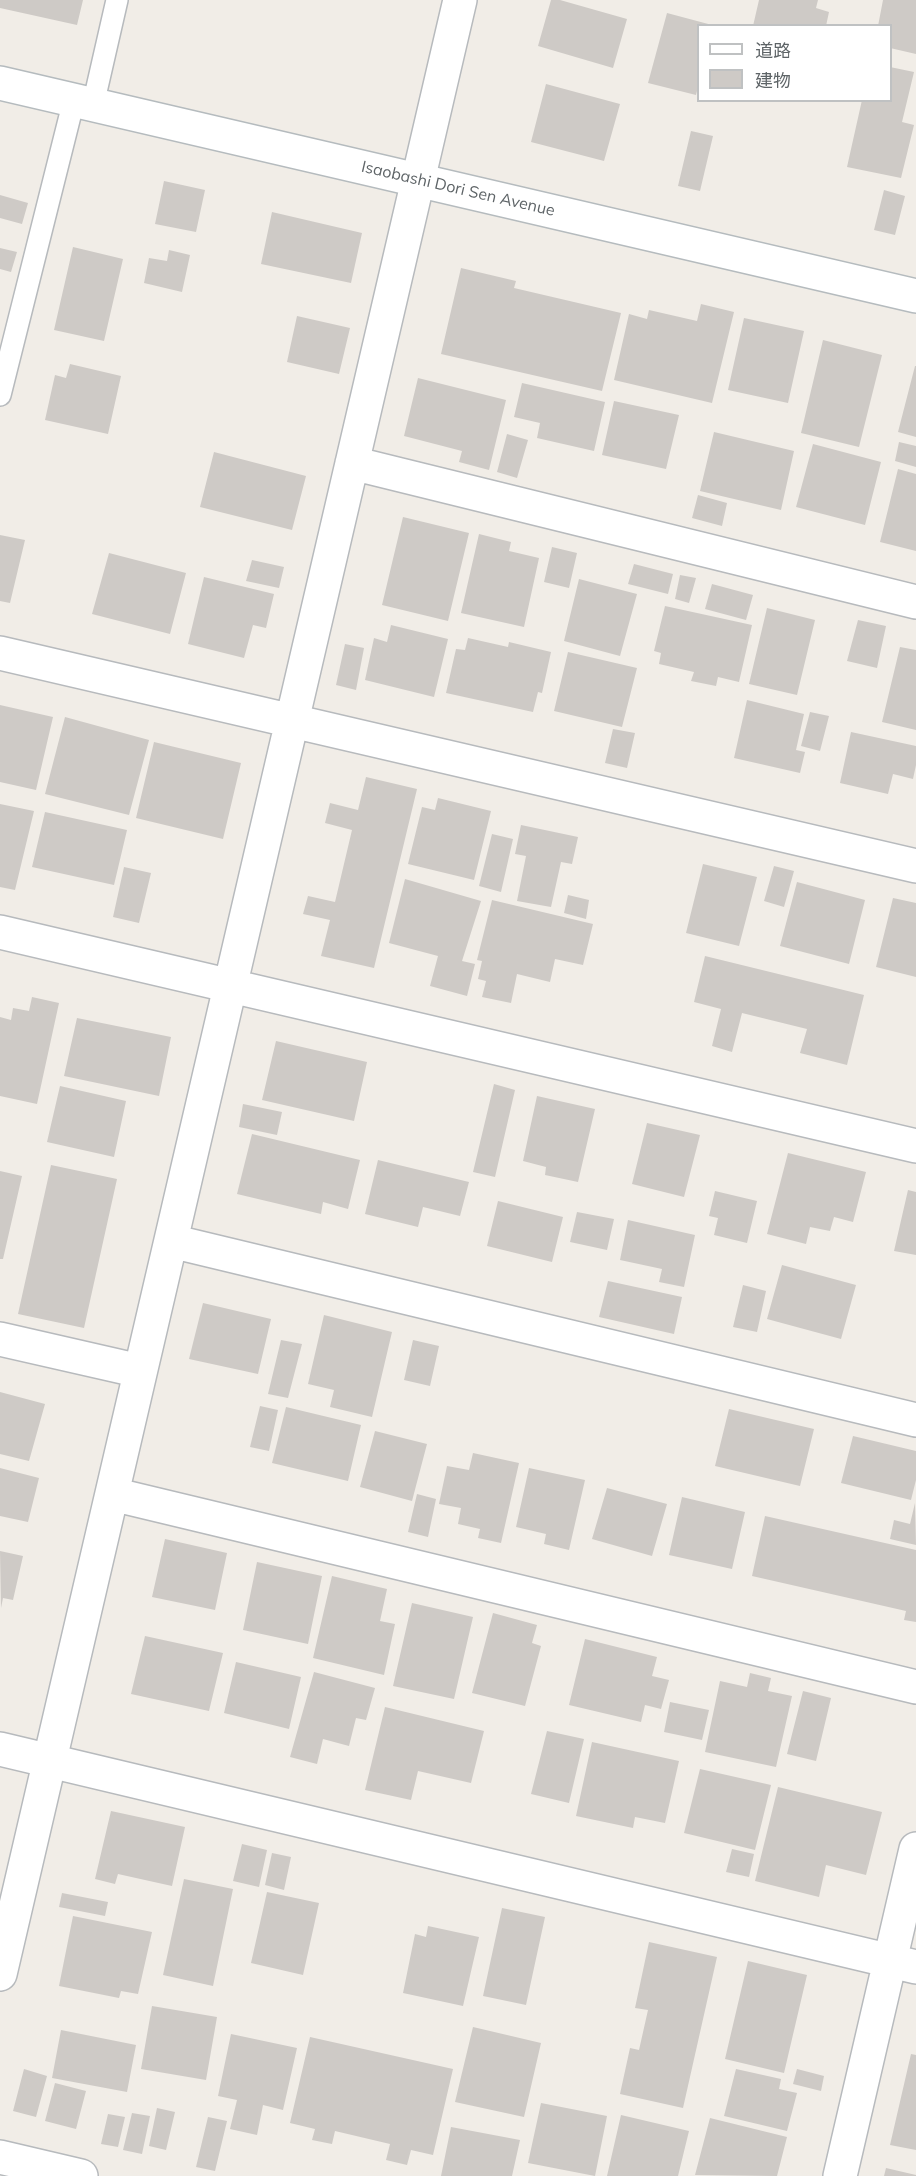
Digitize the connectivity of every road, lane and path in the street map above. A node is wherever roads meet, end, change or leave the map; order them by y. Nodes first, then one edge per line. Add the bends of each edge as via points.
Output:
1 (117, 0) edge
2 (460, 0) edge
3 (0, 83) edge
4 (83, 102) junction
5 (418, 179) junction
6 (916, 296) edge
7 (0, 395) edge
8 (352, 463) junction
9 (916, 602) edge
10 (0, 653) edge
11 (292, 721) junction
12 (916, 866) edge
13 (0, 932) edge
14 (230, 985) junction
15 (916, 1146) edge
16 (171, 1241) junction
17 (0, 1339) edge
18 (141, 1371) junction
19 (916, 1420) edge
20 (112, 1494) junction
21 (916, 1687) edge
22 (0, 1749) edge
23 (50, 1761) junction
24 (916, 1849) edge
25 (903, 1964) edge
26 (0, 1974) edge
27 (0, 2157) edge
28 (81, 2176) edge
29 (840, 2176) edge

1 - 4 lane
2 - 5 street
3 - 4 street, Isaobashi Dori Sen Avenue
4 - 5 street, Isaobashi Dori Sen Avenue
4 - 7 lane
5 - 6 street, Isaobashi Dori Sen Avenue
5 - 8 street
8 - 9 street
8 - 11 street
10 - 11 street
11 - 12 street
11 - 14 street
13 - 14 street
14 - 15 street
14 - 16 street
16 - 18 street
16 - 19 street
17 - 18 street
18 - 20 street
20 - 21 street
20 - 23 street
22 - 23 street
23 - 25 street
23 - 26 street
24 - 25 street
25 - 29 street
27 - 28 street

